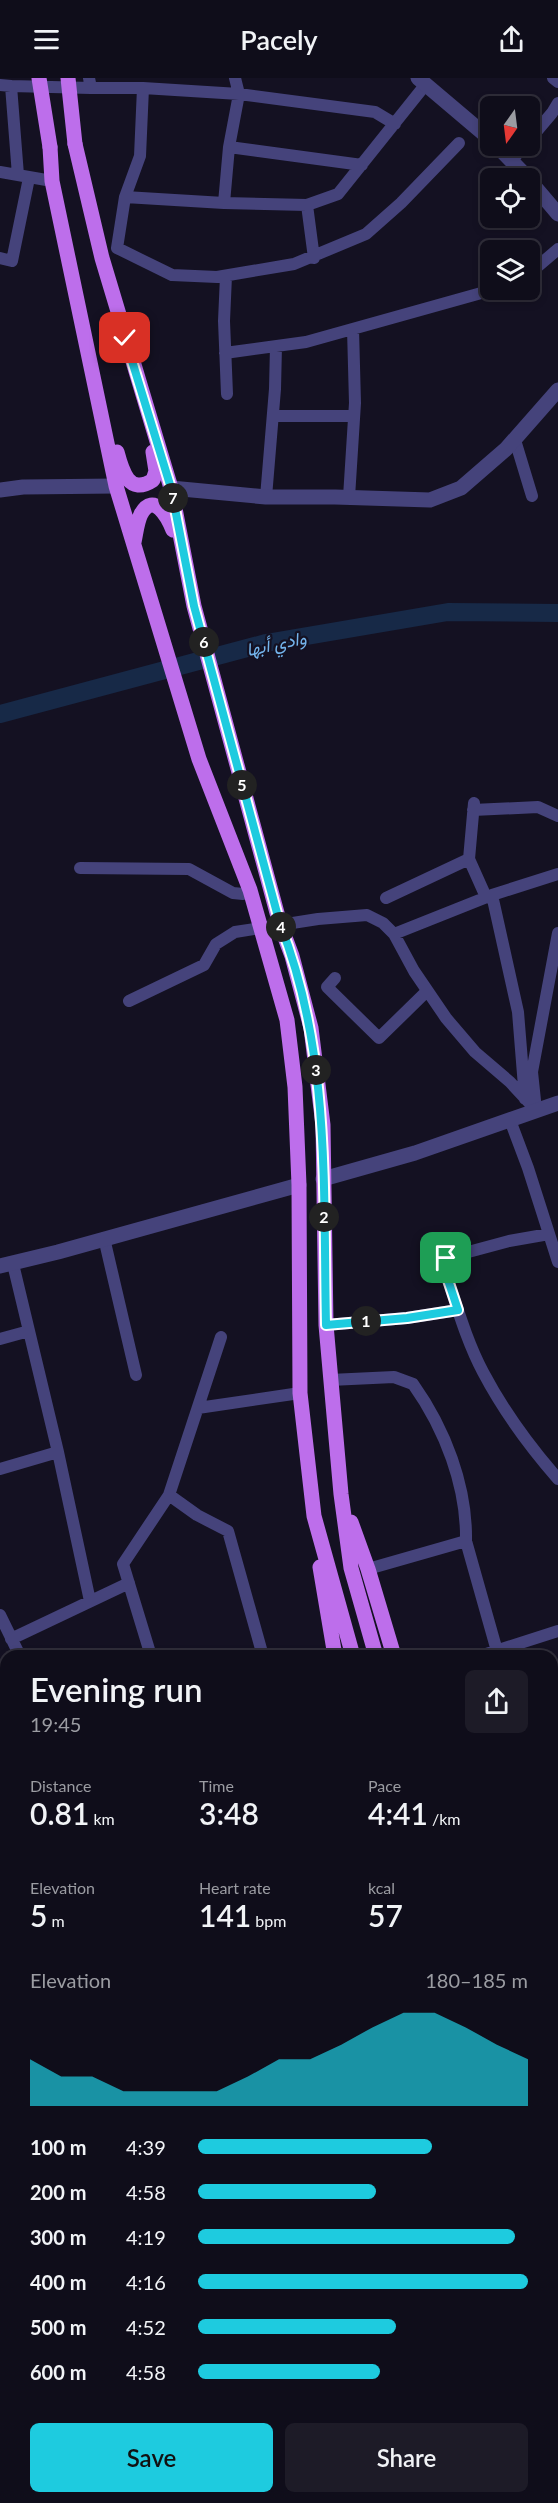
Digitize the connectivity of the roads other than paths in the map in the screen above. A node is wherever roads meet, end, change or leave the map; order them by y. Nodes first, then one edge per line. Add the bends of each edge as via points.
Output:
1 (39, 78) edge
2 (68, 78) edge
3 (235, 78) edge
4 (553, 78) edge
5 (422, 81) edge
6 (558, 82) edge
7 (90, 83) edge
8 (6, 85) edge
9 (143, 88) junction
10 (239, 94) junction
11 (558, 103) edge
12 (395, 124) junction
13 (540, 127) edge
14 (480, 130) edge
15 (459, 143) dead end
16 (229, 147) junction
17 (508, 156) edge
18 (515, 156) edge
19 (512, 160) junction
20 (362, 165) junction
21 (519, 168) edge
22 (0, 172) edge
23 (24, 176) junction
24 (52, 181) junction
25 (540, 193) edge
26 (125, 197) junction
27 (224, 203) junction
28 (307, 205) junction
29 (558, 214) edge
30 (558, 249) edge
31 (0, 258) edge
32 (314, 258) junction
33 (540, 264) edge
34 (226, 276) junction
35 (480, 293) edge
36 (353, 329) junction
37 (276, 346) junction
38 (225, 353) junction
39 (558, 390) edge
40 (227, 394) dead end
41 (99, 410) junction
42 (273, 416) junction
43 (354, 416) junction
44 (149, 419) junction
45 (515, 440) junction
46 (116, 486) junction
47 (171, 488) junction
48 (0, 490) edge
49 (532, 496) dead end
50 (266, 497) junction
51 (349, 497) junction
52 (133, 544) junction
53 (187, 567) junction
54 (558, 816) edge
55 (469, 859) junction
56 (80, 868) dead end
57 (558, 874) edge
58 (250, 890) junction
59 (489, 896) junction
60 (386, 898) dead end
61 (280, 924) junction
62 (261, 930) junction
63 (394, 933) junction
64 (558, 933) edge
65 (335, 978) dead end
66 (427, 991) junction
67 (129, 1001) dead end
68 (525, 1098) junction
69 (551, 1108) edge
70 (510, 1120) junction
71 (323, 1179) junction
72 (299, 1185) junction
73 (549, 1234) junction
74 (104, 1238) junction
75 (558, 1262) edge
76 (7, 1265) edge
77 (458, 1310) junction
78 (326, 1325) junction
79 (29, 1330) junction
80 (221, 1337) dead end
81 (0, 1339) edge
82 (136, 1376) dead end
83 (330, 1380) junction
84 (300, 1393) junction
85 (198, 1408) junction
86 (58, 1452) junction
87 (0, 1469) edge
88 (558, 1479) edge
89 (341, 1494) junction
90 (169, 1495) junction
91 (314, 1516) junction
92 (466, 1541) junction
93 (368, 1569) junction
94 (129, 1583) junction
95 (90, 1601) junction
96 (0, 1615) edge
97 (558, 1631) edge
98 (11, 1639) junction
99 (17, 1650) edge
100 (149, 1650) edge
101 (260, 1650) edge
102 (334, 1650) edge
103 (351, 1650) edge
104 (374, 1650) edge
105 (392, 1650) edge
106 (497, 1650) edge
107 (500, 1650) edge

1 - 24 main road, bridge
2 - 44 main road, bridge via 75,144 102,258
3 - 10 street
4 - 6 street
5 - 12 street
5 - 14 street
7 - 8 street
7 - 9 street
8 - 23 street
9 - 10 street
9 - 26 street via 140,156
10 - 12 street via 375,112
10 - 16 street
11 - 13 street
12 - 20 street
15 - 32 street via 366,234
16 - 20 street
16 - 27 street
17 - 19 street
18 - 19 street
19 - 21 street
20 - 28 street via 338,194
22 - 23 street
23 - 24 street
23 - 31 street via 12,261
24 - 41 main road
25 - 29 street
26 - 27 street
26 - 34 street via 117,248 172,275
27 - 28 street
28 - 32 street
30 - 33 street
32 - 34 street
34 - 38 street
35 - 36 street
36 - 37 street
36 - 43 street
37 - 38 street
37 - 42 street
38 - 40 street
39 - 45 street
41 - 44 main road via 127,479 135,485 153,480 156,471
41 - 46 main road
42 - 43 street
42 - 50 street
43 - 51 street
44 - 47 main road
45 - 49 street
45 - 51 street via 461,488 429,500
46 - 48 street
46 - 52 main road
47 - 50 street
47 - 53 main road
50 - 51 street
52 - 53 main road via 145,509 161,509 167,514
52 - 58 main road via 199,759
53 - 61 main road via 194,606
54 - 55 street via 538,807 474,806
55 - 59 street
55 - 60 street
56 - 58 street via 189,869 233,893
57 - 59 street
58 - 62 main road
59 - 63 street
59 - 68 street via 518,1012
61 - 62 street
61 - 63 street via 367,915
61 - 71 main road via 311,1028 323,1125
62 - 67 street via 235,932 216,944 204,965
62 - 72 main road via 287,1020 295,1087
63 - 66 street
64 - 69 street via 532,1072
65 - 66 street via 327,987 379,1038
66 - 68 street via 475,1053
68 - 69 street
69 - 70 street
70 - 71 street
70 - 73 street
71 - 78 main road
72 - 74 street
72 - 84 main road
73 - 75 street
73 - 77 street via 446,1258 444,1268
74 - 76 street
74 - 82 street
76 - 79 street
77 - 78 street
77 - 88 street via 483,1372
78 - 83 main road
79 - 81 street
79 - 86 street
80 - 85 street
83 - 89 main road
83 - 92 street via 394,1377 413,1384 440,1430 456,1474 467,1515
84 - 85 street
84 - 91 main road
85 - 90 street
86 - 87 street
86 - 95 street
89 - 93 main road
89 - 104 main road via 351,1568
90 - 94 street via 123,1564
90 - 101 street via 228,1531
91 - 102 main road
91 - 103 main road
92 - 93 street
92 - 106 street
93 - 105 main road
94 - 95 street
94 - 100 street
95 - 98 street
96 - 98 street
97 - 107 street
98 - 99 street

